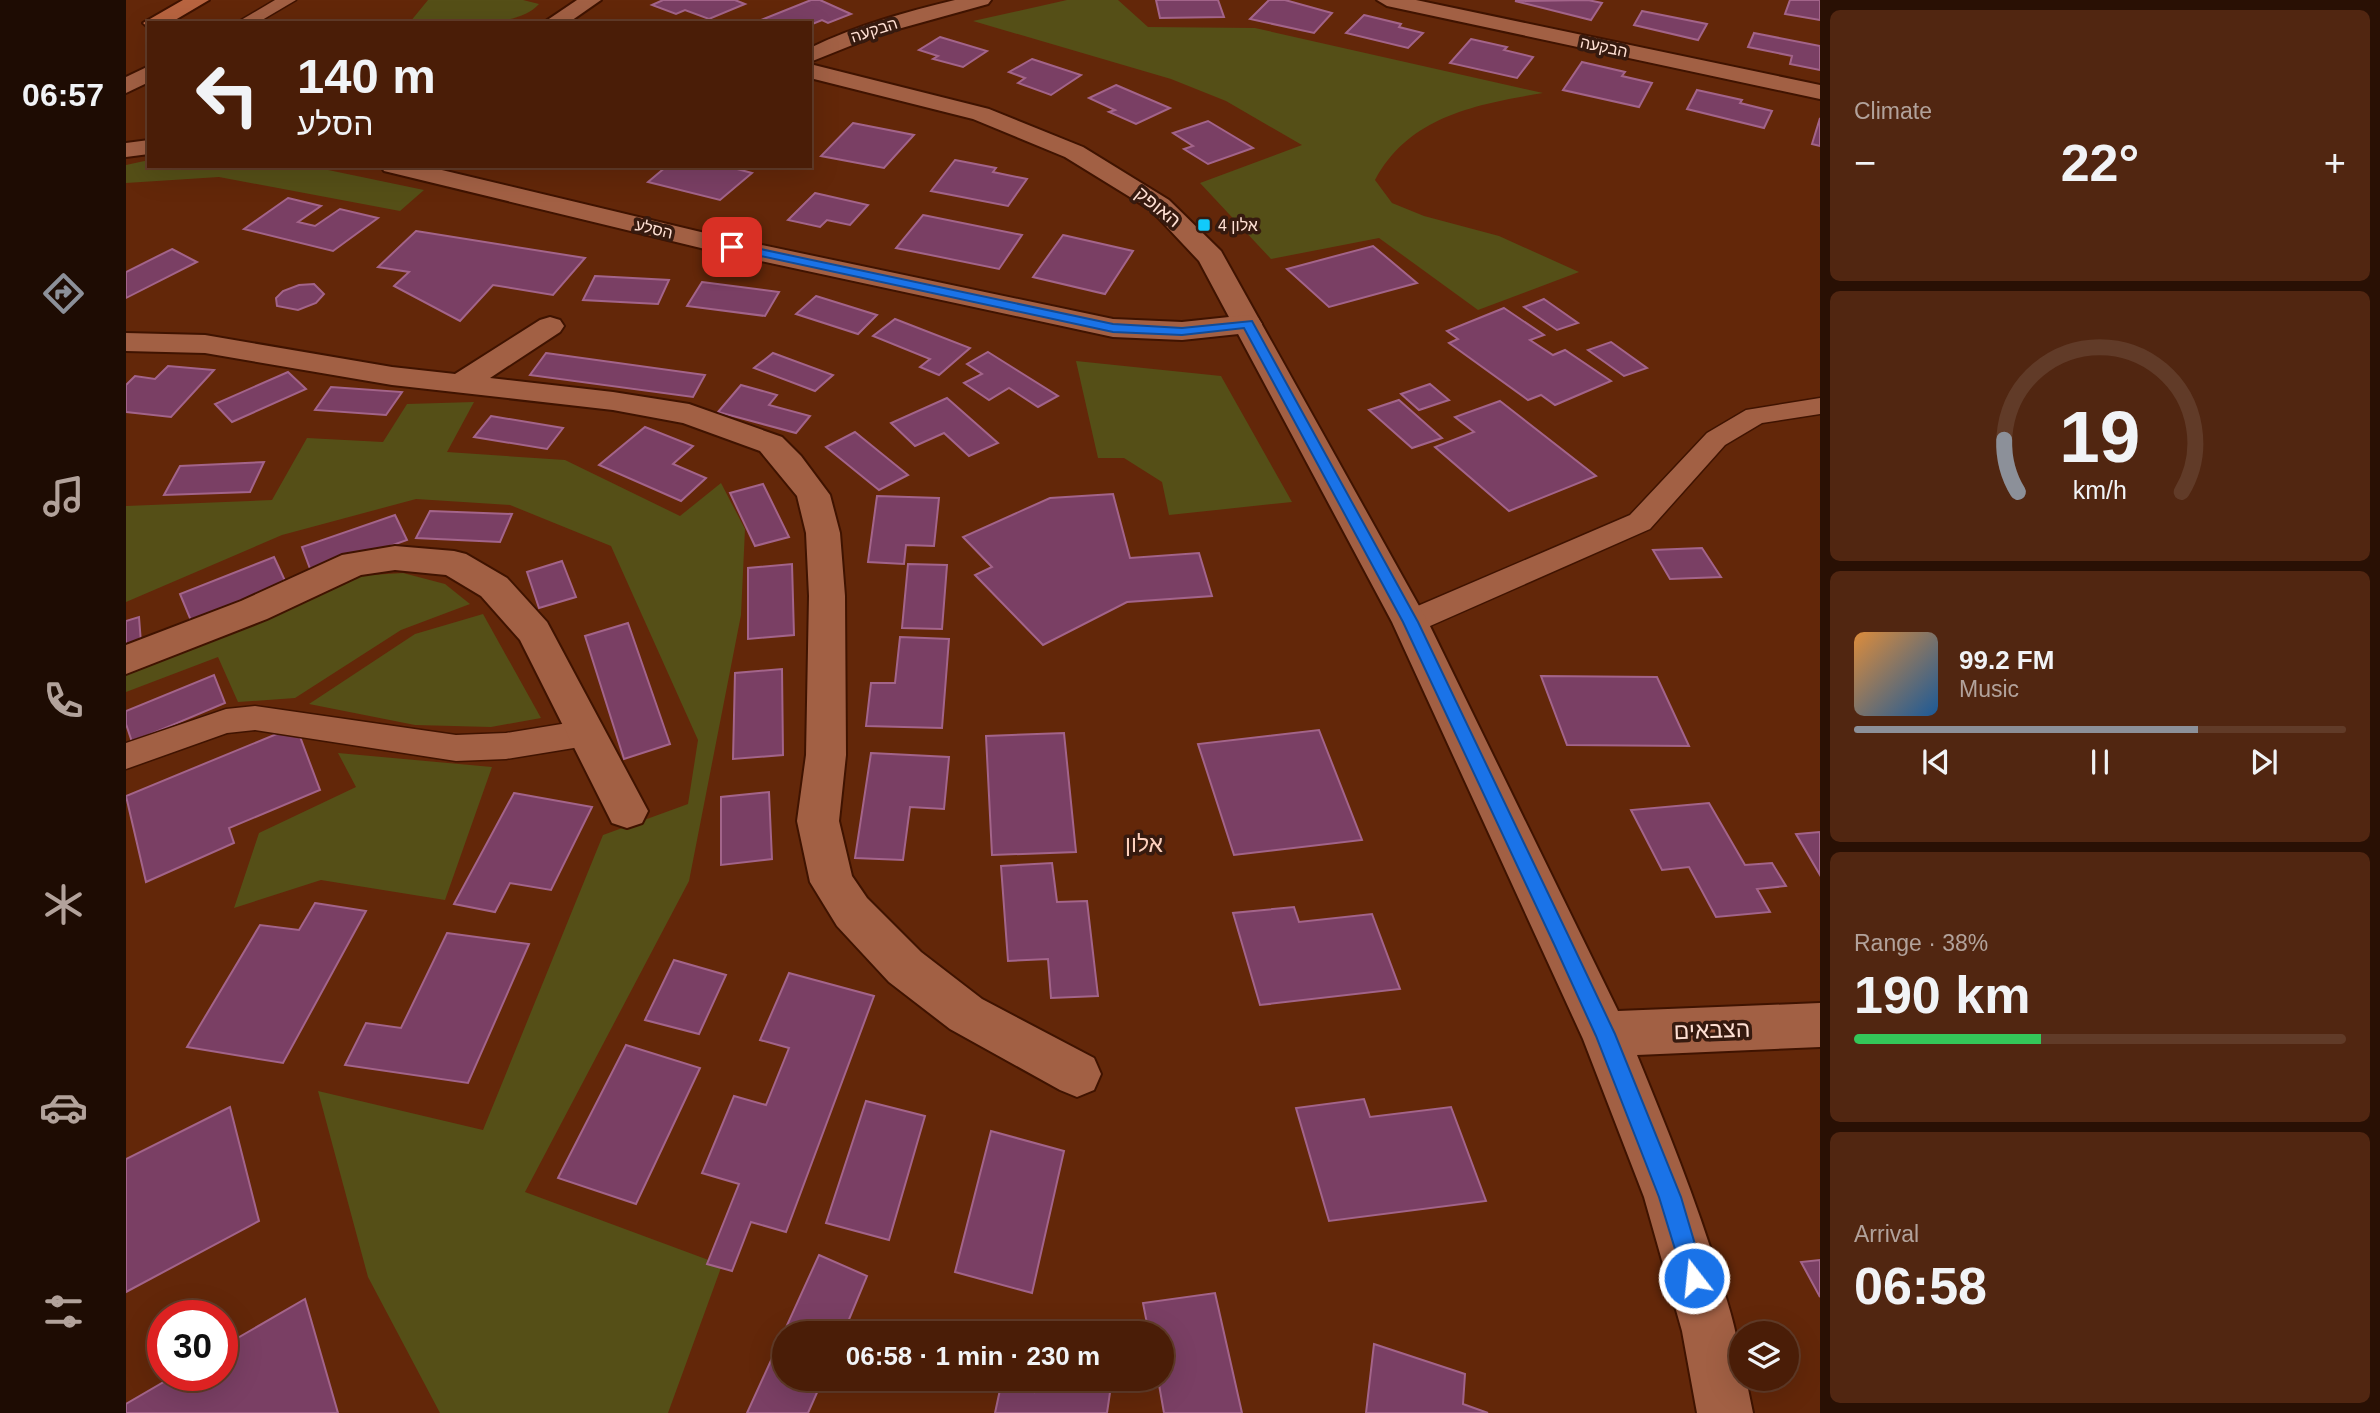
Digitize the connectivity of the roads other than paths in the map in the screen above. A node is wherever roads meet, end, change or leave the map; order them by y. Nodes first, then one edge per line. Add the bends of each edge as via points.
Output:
1 (199, 0) edge
2 (288, 0) edge
3 (592, 0) edge
4 (981, 0) edge
5 (1387, 0) edge
6 (156, 21) edge
7 (248, 21) edge
8 (556, 21) edge
9 (812, 55) edge
10 (812, 72) edge
11 (147, 74) edge
12 (126, 86) edge
13 (1820, 92) edge
14 (147, 147) edge
15 (126, 150) edge
16 (401, 168) edge
17 (1248, 324) junction
18 (550, 326) dead end
19 (126, 342) edge
20 (460, 384) junction
21 (1820, 407) edge
22 (1410, 622) junction
23 (126, 660) edge
24 (586, 733) junction
25 (126, 755) edge
26 (627, 811) dead end
27 (1820, 1025) edge
28 (1605, 1034) junction
29 (1077, 1074) dead end
30 (1726, 1413) edge

1 - 6 main road
2 - 7 lane
3 - 8 street
4 - 9 street, הבקעה via 915,16
5 - 13 street, הבקעה
10 - 17 street, האופק via 981,114 1106,169 1160,205 1193,236 1211,257
11 - 12 street
14 - 15 street
16 - 17 street, הסלע via 705,241 1113,328 1182,331
17 - 22 street, האופק
18 - 20 street
19 - 20 street via 205,344
20 - 29 street via 689,414 771,444 790,463 813,495 823,533 826,755 818,821 832,882 852,912 905,967 966,1013
21 - 22 lane via 1755,416 1716,439 1640,522
22 - 28 street, האופק
23 - 24 street via 254,610 354,564 395,558 454,563 494,587 534,632
24 - 25 lane via 506,746 456,748 255,718 226,721
24 - 26 street
27 - 28 street, הצבאים
28 - 30 street, האופק via 1670,1197 1709,1331

